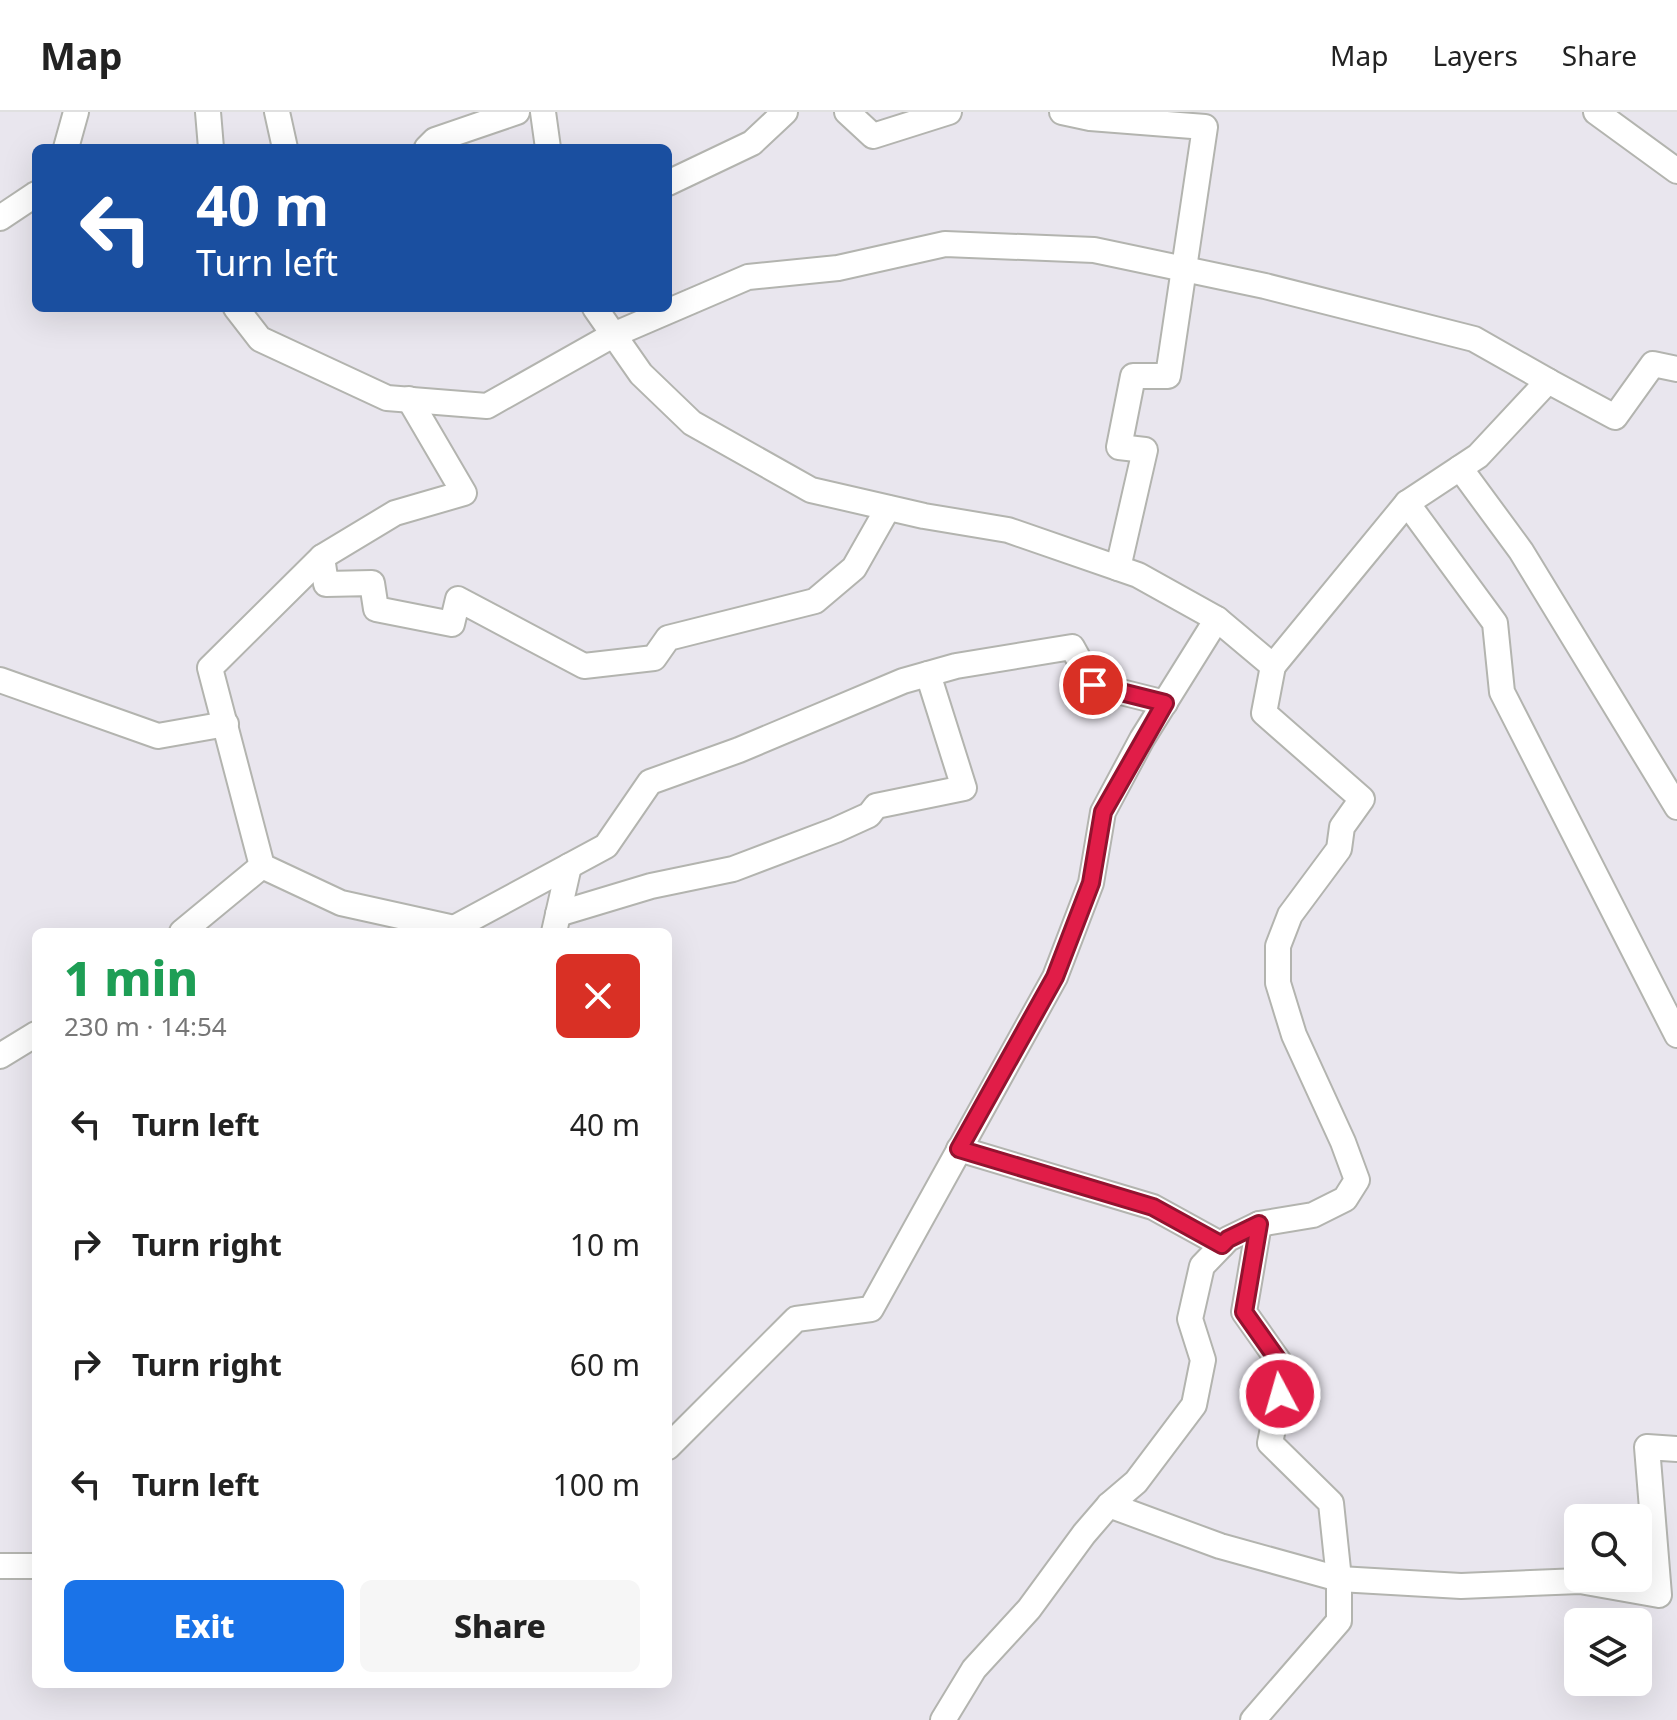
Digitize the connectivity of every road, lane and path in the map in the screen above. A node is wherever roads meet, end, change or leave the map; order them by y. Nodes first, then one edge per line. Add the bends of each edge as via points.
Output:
1 (76, 112) edge
2 (208, 112) edge
3 (277, 112) edge
4 (517, 112) edge
5 (543, 112) edge
6 (785, 112) edge
7 (847, 112) edge
8 (949, 112) edge
9 (1062, 112) edge
10 (1596, 112) edge
11 (67, 144) edge
12 (211, 144) edge
13 (284, 144) edge
14 (431, 144) edge
15 (547, 144) edge
16 (1677, 171) edge
17 (672, 181) edge
18 (32, 197) edge
19 (0, 218) edge
20 (1184, 269) junction
21 (672, 310) edge
22 (239, 312) edge
23 (598, 312) edge
24 (667, 312) edge
25 (613, 335) junction
26 (1677, 369) edge
27 (1548, 381) junction
28 (409, 399) junction
29 (1460, 468) junction
30 (1407, 503) junction
31 (888, 508) junction
32 (322, 557) junction
33 (1118, 568) junction
34 (1217, 619) junction
35 (1273, 666) junction
36 (928, 674) junction
37 (0, 680) edge
38 (1165, 703) junction
39 (226, 724) junction
40 (1677, 807) edge
41 (262, 866) junction
42 (569, 866) junction
43 (556, 923) edge
44 (187, 928) edge
45 (1677, 1035) edge
46 (32, 1036) edge
47 (0, 1056) edge
48 (959, 1149) junction
49 (1259, 1224) junction
50 (1222, 1245) junction
51 (672, 1443) edge
52 (1677, 1449) edge
53 (1109, 1505) junction
54 (0, 1566) edge
55 (32, 1566) edge
56 (1339, 1579) junction
57 (943, 1720) edge
58 (1253, 1720) edge

1 - 11 street
2 - 12 street
3 - 13 street
4 - 14 street
5 - 15 street
6 - 17 street via 752,143
7 - 8 street via 873,136
9 - 20 street via 1205,127
10 - 16 street
18 - 19 street
20 - 21 street via 1094,250 945,244 838,268 748,277
20 - 27 street via 1474,339
20 - 33 street via 1168,376 1133,376 1119,447 1145,450
22 - 28 street via 260,339 387,398
23 - 25 street
24 - 25 street
25 - 28 street via 487,406
25 - 31 street via 641,374 692,423 811,490
26 - 27 street via 1653,364 1615,417
27 - 29 street via 1478,456
28 - 32 street via 464,493 395,513
29 - 30 street
29 - 40 street via 1521,551
30 - 35 street
30 - 45 street via 1495,623 1502,692
31 - 32 street via 854,568 815,601 668,638 654,658 584,666 458,599 452,624 376,609 372,583 326,584
31 - 33 street via 1008,530
32 - 39 street via 210,668
33 - 34 street
34 - 35 street
34 - 38 street
35 - 49 street via 1264,713 1362,799 1342,827 1339,849 1290,915 1278,946 1278,983 1294,1035 1357,1180 1345,1199 1313,1215
36 - 38 street via 1072,647 1093,685
36 - 42 street via 650,782 606,846
36 - 43 street via 964,788 876,806 847,825 733,869 651,886
37 - 39 street via 158,736
38 - 48 street via 1103,812 1091,883 1055,977
39 - 41 street
41 - 42 street via 341,903 454,928
41 - 44 street
42 - 43 street
46 - 47 street
48 - 50 street via 1153,1207
48 - 51 street via 871,1309 796,1319
49 - 50 street
49 - 56 street via 1244,1312 1285,1370 1270,1443 1331,1503
50 - 53 street via 1202,1266 1190,1319 1203,1360 1194,1405 1136,1482
52 - 56 street via 1647,1447 1659,1595 1580,1581 1461,1586
53 - 56 street via 1220,1546
53 - 57 street via 1029,1609 974,1669
54 - 55 street
56 - 58 street via 1339,1621

